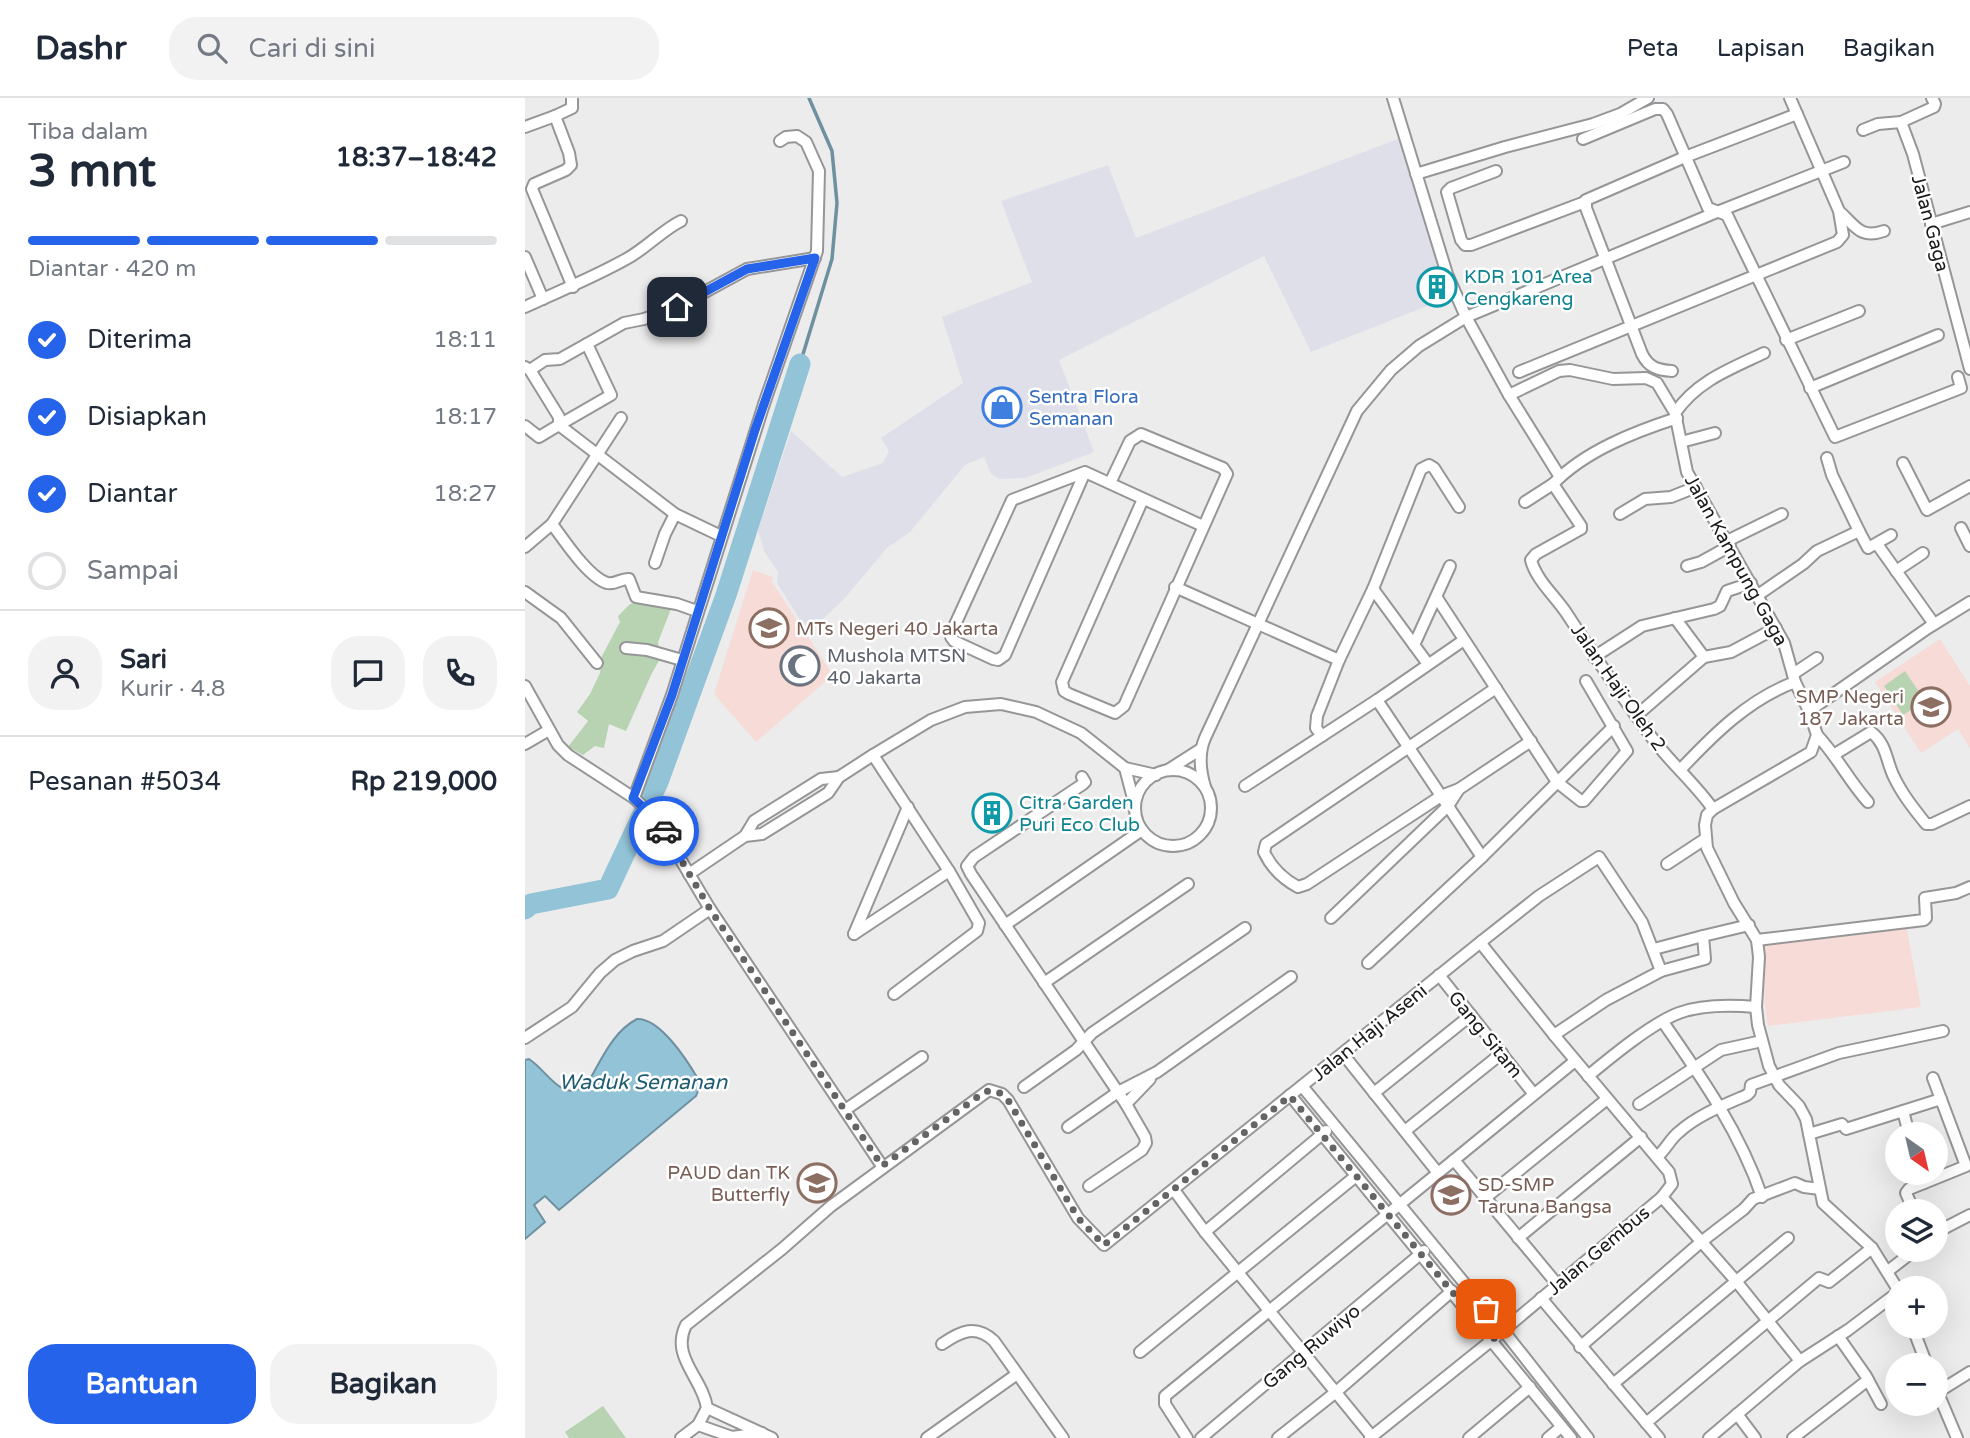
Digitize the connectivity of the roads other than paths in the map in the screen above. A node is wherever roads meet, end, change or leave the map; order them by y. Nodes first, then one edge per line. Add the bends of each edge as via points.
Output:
1 (572, 98) edge
2 (1393, 98) edge
3 (1648, 98) edge
4 (1790, 98) edge
5 (1932, 98) edge
6 (1797, 114) junction
7 (555, 116) junction
8 (1901, 122) junction
9 (525, 127) edge
10 (1863, 130) dead end
11 (1583, 139) dead end
12 (780, 141) dead end
13 (1685, 157) junction
14 (1844, 162) dead end
15 (1496, 171) dead end
16 (1822, 171) junction
17 (1416, 174) junction
18 (1585, 202) junction
19 (1839, 211) junction
20 (1717, 212) junction
21 (1970, 212) edge
22 (681, 221) dead end
23 (1931, 224) junction
24 (1884, 230) dead end
25 (525, 257) edge
26 (815, 258) junction
27 (1605, 259) junction
28 (1756, 275) junction
29 (573, 287) junction
30 (543, 299) junction
31 (525, 307) edge
32 (1859, 311) dead end
33 (1465, 317) junction
34 (1631, 326) junction
35 (1938, 335) dead end
36 (1786, 340) junction
37 (587, 344) junction
38 (1764, 353) dead end
39 (527, 368) edge
40 (1970, 369) edge
41 (1672, 371) dead end
42 (1519, 372) dead end
43 (1809, 388) junction
44 (1961, 388) dead end
45 (1509, 395) junction
46 (1676, 415) junction
47 (621, 418) dead end
48 (559, 425) junction
49 (525, 426) edge
50 (1715, 433) dead end
51 (1681, 442) junction
52 (596, 454) junction
53 (1827, 458) dead end
54 (1903, 463) dead end
55 (1085, 472) junction
56 (1556, 481) junction
57 (1110, 483) junction
58 (1970, 486) edge
59 (1696, 487) junction
60 (1143, 499) junction
61 (1525, 502) dead end
62 (1459, 507) dead end
63 (675, 514) junction
64 (1620, 514) dead end
65 (1782, 514) dead end
66 (552, 524) junction
67 (1203, 526) junction
68 (1961, 528) dead end
69 (1859, 531) junction
70 (1891, 535) dead end
71 (721, 536) junction
72 (1729, 543) junction
73 (1877, 544) junction
74 (1970, 546) edge
75 (525, 547) edge
76 (1923, 553) dead end
77 (655, 563) dead end
78 (1450, 566) dead end
79 (1687, 566) dead end
80 (1896, 571) junction
81 (1751, 583) junction
82 (1175, 587) junction
83 (1373, 589) junction
84 (525, 592) edge
85 (1758, 595) junction
86 (1437, 598) junction
87 (1970, 602) edge
88 (697, 611) junction
89 (1675, 618) junction
90 (1257, 623) junction
91 (1934, 624) junction
92 (1776, 628) junction
93 (1464, 640) junction
94 (1415, 645) junction
95 (626, 648) dead end
96 (1594, 657) junction
97 (1704, 657) junction
98 (1817, 658) dead end
99 (682, 660) junction
100 (1339, 660) junction
101 (597, 663) dead end
102 (1428, 664) junction
103 (1794, 678) junction
104 (1586, 681) dead end
105 (525, 686) edge
106 (1496, 688) junction
107 (1377, 700) junction
108 (529, 701) edge
109 (1809, 712) junction
110 (1636, 716) junction
111 (1614, 726) junction
112 (549, 730) junction
113 (1817, 735) junction
114 (1322, 736) junction
115 (1531, 741) junction
116 (525, 744) edge
117 (1201, 748) junction
118 (1409, 748) junction
119 (1835, 754) junction
120 (873, 755) junction
121 (1125, 768) junction
122 (1681, 769) junction
123 (1160, 774) junction
124 (1082, 777) dead end
125 (1557, 782) junction
126 (1245, 786) dead end
127 (1205, 787) junction
128 (1459, 789) junction
129 (1441, 796) junction
130 (634, 798) junction
131 (1868, 802) dead end
132 (1448, 806) junction
133 (1970, 806) edge
134 (908, 807) junction
135 (1136, 807) junction
136 (1713, 808) junction
137 (1142, 830) junction
138 (1705, 839) junction
139 (1482, 857) junction
140 (1667, 864) dead end
141 (949, 870) junction
142 (689, 874) junction
143 (1188, 884) dead end
144 (1970, 887) edge
145 (710, 909) junction
146 (1331, 918) dead end
147 (1005, 925) junction
148 (1749, 925) junction
149 (1245, 928) dead end
150 (1703, 936) junction
151 (1757, 940) junction
152 (1481, 943) junction
153 (1654, 949) junction
154 (1368, 963) dead end
155 (1661, 971) junction
156 (1439, 975) junction
157 (1291, 977) dead end
158 (1044, 983) junction
159 (894, 995) dead end
160 (1756, 1006) junction
161 (1471, 1015) junction
162 (1663, 1022) junction
163 (1943, 1031) dead end
164 (1553, 1035) junction
165 (525, 1038) edge
166 (1084, 1041) junction
167 (1762, 1041) junction
168 (1501, 1053) junction
169 (1343, 1054) junction
170 (922, 1057) dead end
171 (1575, 1061) junction
172 (1695, 1066) junction
173 (1157, 1072) junction
174 (1588, 1076) junction
175 (1774, 1077) junction
176 (1933, 1078) dead end
177 (1302, 1086) junction
178 (1024, 1087) dead end
179 (1118, 1092) junction
180 (1374, 1093) junction
181 (1533, 1093) junction
182 (1290, 1096) junction
183 (1607, 1099) junction
184 (1941, 1099) junction
185 (1126, 1104) junction
186 (1639, 1104) dead end
187 (1720, 1107) junction
188 (845, 1110) junction
189 (1903, 1111) junction
190 (1906, 1122) edge
191 (1333, 1125) junction
192 (1067, 1127) dead end
193 (1405, 1131) junction
194 (1322, 1134) junction
195 (1809, 1134) junction
196 (1641, 1137) junction
197 (1657, 1157) junction
198 (1454, 1160) junction
199 (882, 1166) junction
200 (1948, 1171) edge
201 (1438, 1173) junction
202 (1356, 1176) junction
203 (1914, 1185) edge
204 (1089, 1186) dead end
205 (1820, 1189) junction
206 (1174, 1190) junction
207 (1662, 1197) junction
208 (1762, 1197) junction
209 (1485, 1198) junction
210 (1910, 1199) edge
211 (1400, 1206) junction
212 (1388, 1215) junction
213 (1970, 1215) edge
214 (1948, 1226) edge
215 (1205, 1232) junction
216 (1518, 1238) junction
217 (1788, 1238) dead end
218 (1701, 1242) junction
219 (1433, 1245) junction
220 (1872, 1248) junction
221 (1421, 1254) junction
222 (1900, 1262) edge
223 (1888, 1271) junction
224 (1239, 1273) junction
225 (1890, 1276) edge
226 (1736, 1281) junction
227 (1557, 1284) junction
228 (1453, 1291) junction
229 (1541, 1298) junction
230 (1885, 1299) edge
231 (1269, 1311) junction
232 (1770, 1320) junction
233 (1503, 1331) junction
234 (1838, 1336) junction
235 (1492, 1340) junction
236 (942, 1344) dead end
237 (1580, 1347) junction
238 (1140, 1352) dead end
239 (1303, 1352) junction
240 (1801, 1362) junction
241 (1970, 1372) edge
242 (1017, 1374) junction
243 (1868, 1380) junction
244 (1948, 1383) edge
245 (1613, 1384) junction
246 (1530, 1387) junction
247 (1551, 1391) junction
248 (1336, 1392) junction
249 (1540, 1399) junction
250 (1881, 1404) dead end
251 (707, 1408) junction
252 (1737, 1415) junction
253 (1948, 1416) edge
254 (1646, 1423) junction
255 (698, 1425) junction
256 (1562, 1427) junction
257 (1061, 1434) edge
258 (767, 1436) edge
259 (1372, 1437) edge
260 (681, 1438) edge
261 (927, 1438) edge
262 (1048, 1438) edge
263 (1187, 1438) edge
264 (1201, 1438) edge
265 (1278, 1438) edge
266 (1469, 1438) edge
267 (1548, 1438) edge
268 (1571, 1438) edge
269 (1588, 1438) edge
270 (1659, 1438) edge
271 (1709, 1438) edge
272 (1755, 1438) edge
273 (1793, 1438) edge
274 (1957, 1438) edge

1 - 7 street via 572,108
2 - 17 street
3 - 17 street via 1593,124
4 - 6 street
5 - 8 street via 1934,107
6 - 13 street
6 - 16 street
7 - 9 street
7 - 29 street via 571,165 532,189
8 - 10 street
8 - 23 street, Jalan Gaga
11 - 13 street via 1663,109
12 - 26 street via 797,136 806,142 819,172
13 - 18 street
13 - 20 street via 1708,208
14 - 16 street
15 - 18 street via 1447,192 1465,245
16 - 19 street
16 - 20 street
17 - 33 street
18 - 27 street
19 - 24 street via 1863,234
19 - 28 street via 1843,235 1837,242
20 - 27 street
20 - 28 street via 1727,215
21 - 23 street
22 - 29 street via 630,257
23 - 40 street, Jalan Gaga
25 - 30 street
26 - 37 street via 747,269 685,303 624,323
26 - 71 street
27 - 33 street
27 - 34 street
28 - 34 street
28 - 36 street
29 - 30 street
30 - 31 street
32 - 36 street
33 - 45 street
33 - 90 street via 1391,370 1357,411
34 - 41 street via 1647,364
34 - 42 street
35 - 43 street
36 - 43 street
37 - 39 street via 561,359
37 - 48 street via 611,395
38 - 46 street via 1706,381
39 - 48 street via 559,417
43 - 44 street via 1835,437
45 - 46 street, Jalan Kampung Gaga via 1559,371 1613,379 1635,377 1651,379 1664,390
45 - 56 street
46 - 51 street, Jalan Kampung Gaga
46 - 56 street via 1594,453
47 - 52 street
48 - 49 street via 539,437
48 - 52 street
50 - 51 street
51 - 59 street, Jalan Kampung Gaga via 1687,472
52 - 63 street
52 - 66 street
53 - 69 street
54 - 58 street via 1927,510
55 - 55 street via 1005,655 993,659 954,641 953,629 1012,500
55 - 57 street
56 - 61 street
56 - 96 street, Jalan Haji Oleh 2 via 1581,529 1531,560
57 - 60 street
57 - 67 street via 1129,443 1139,435 1223,468 1226,477
59 - 64 street via 1671,498 1645,499
59 - 72 street, Jalan Kampung Gaga
60 - 67 street
60 - 82 street via 1062,682 1064,691 1115,713 1121,710
62 - 83 street via 1434,468 1421,469
63 - 71 street
63 - 77 street
65 - 72 street
66 - 75 street
66 - 88 street via 592,573 605,582 629,579 636,597
67 - 82 street
68 - 74 street
69 - 73 street via 1868,548
69 - 85 street via 1817,551
70 - 73 street
71 - 88 street
72 - 79 street
72 - 81 street, Jalan Kampung Gaga
73 - 80 street
76 - 80 street
78 - 86 street
80 - 91 street
81 - 85 street, Jalan Kampung Gaga
81 - 89 street via 1727,591 1717,608
82 - 90 street
83 - 94 street
83 - 100 street
84 - 101 street via 561,618
85 - 92 street, Jalan Kampung Gaga
86 - 93 street
86 - 94 street
87 - 91 street
88 - 99 street
89 - 96 street via 1642,626
89 - 97 street
90 - 100 street
90 - 117 street
91 - 109 street
92 - 97 street via 1731,652
92 - 103 street, Jalan Kampung Gaga
93 - 102 street
93 - 106 street
94 - 102 street
95 - 99 street
96 - 110 street, Jalan Haji Oleh 2
97 - 110 street
98 - 103 street
99 - 130 street
100 - 114 street via 1317,716 1316,728
102 - 107 street
103 - 109 street, Jalan Kampung Gaga
103 - 122 street via 1762,696
104 - 111 street
105 - 108 street
106 - 115 street
106 - 118 street
107 - 114 street
107 - 118 street
108 - 112 street
109 - 113 street, Jalan Kampung Gaga
110 - 122 street, Jalan Haji Oleh 2
111 - 125 street
111 - 125 street via 1626,751 1584,801 1575,799
112 - 116 street
112 - 130 street via 568,755
113 - 119 street
113 - 136 street via 1809,753
114 - 126 street
115 - 125 street
115 - 128 street
117 - 123 street
117 - 127 street
118 - 129 street
118 - 129 street via 1266,844 1269,862 1298,887 1307,884
119 - 131 street
119 - 133 street via 1874,733 1902,792 1926,824
120 - 121 street via 943,715 965,707 1001,704 1056,720 1081,733
120 - 134 street
120 - 142 street via 839,777 828,793 762,834 745,836
121 - 123 street
121 - 135 street
122 - 136 street, Jalan Haji Oleh 2
123 - 127 street via 1179,771
123 - 135 street via 1144,785
124 - 147 street via 1083,784 967,866
125 - 139 street
127 - 137 street via 1210,817 1198,837 1184,845 1168,846
128 - 129 street
128 - 132 street
129 - 132 street
130 - 142 street via 656,819
132 - 139 street
132 - 146 street
134 - 141 street
134 - 141 street via 854,934
135 - 137 street
136 - 138 street via 1705,821
137 - 147 street
138 - 140 street
138 - 148 street
139 - 154 street
141 - 159 street via 977,917 977,931
142 - 145 street
143 - 158 street
144 - 151 street via 1925,898 1924,920
145 - 165 street via 663,941 615,960 572,1007
145 - 188 street
147 - 158 street
148 - 150 street
148 - 151 street
149 - 166 street
150 - 153 street
150 - 155 street via 1705,958
151 - 160 street
152 - 153 street, Jalan Haji Aseni via 1599,857 1642,922
152 - 156 street, Jalan Haji Aseni
152 - 164 street
153 - 155 street
155 - 164 street via 1605,1000
156 - 161 street, Gang Sitam
156 - 169 street, Jalan Haji Aseni
157 - 173 street
158 - 166 street
160 - 162 street via 1697,1008
160 - 167 street
161 - 168 street, Gang Sitam
161 - 180 street
162 - 172 street
162 - 174 street
163 - 175 street via 1839,1053
164 - 171 street
166 - 178 street
166 - 179 street
167 - 172 street via 1731,1046
167 - 175 street
168 - 181 street, Gang Sitam
168 - 193 street
169 - 177 street, Jalan Haji Aseni
169 - 180 street
170 - 188 street
171 - 174 street
171 - 181 street
172 - 186 street
172 - 187 street
173 - 179 street
173 - 185 street
174 - 183 street
175 - 187 street
175 - 195 street via 1799,1106
176 - 184 street
177 - 182 street, Jalan Haji Aseni
177 - 191 street
179 - 185 street
179 - 192 street
180 - 193 street
181 - 198 street
182 - 194 street
182 - 206 street, Jalan Haji Aseni
183 - 196 street
183 - 209 street
184 - 189 street
184 - 200 street via 1966,1166
185 - 204 street via 1146,1143
187 - 197 street via 1679,1132
187 - 208 street
188 - 199 street
189 - 190 street
189 - 195 street via 1846,1129 1842,1124
191 - 194 street
191 - 211 street
193 - 201 street
194 - 202 street
194 - 215 street
195 - 205 street
196 - 197 street
196 - 216 street
197 - 207 street via 1672,1178
198 - 201 street
198 - 209 street
199 - 206 street, Jalan Haji Aseni via 989,1090 1008,1100 1078,1218 1101,1244
199 - 251 street via 686,1325 683,1356
201 - 211 street
202 - 212 street
202 - 224 street
203 - 210 street via 1907,1191
205 - 208 street via 1795,1183
205 - 220 street via 1823,1203
206 - 215 street
207 - 218 street
207 - 227 street, Jalan Gembus
208 - 218 street via 1753,1199
209 - 216 street
211 - 212 street
211 - 219 street
212 - 221 street
212 - 231 street
213 - 214 street
215 - 224 street
216 - 227 street
217 - 226 street
218 - 226 street
218 - 237 street
219 - 221 street, Gang Ruwiyo
219 - 233 street
220 - 223 street
220 - 232 street via 1829,1282 1819,1278
221 - 228 street
221 - 239 street, Gang Ruwiyo
222 - 223 street
223 - 225 street
224 - 231 street
224 - 238 street
226 - 232 street
226 - 245 street
227 - 229 street, Jalan Gembus
228 - 235 street
228 - 248 street
229 - 233 street, Jalan Gembus
229 - 237 street
230 - 234 street
231 - 239 street
231 - 263 street via 1165,1396 1165,1404
232 - 240 street
232 - 254 street
233 - 235 street, Jalan Gembus
233 - 247 street
234 - 240 street
234 - 243 street
235 - 246 street
235 - 259 street, Jalan Gembus
236 - 242 street via 969,1330 987,1334
237 - 245 street
239 - 248 street
239 - 264 street, Gang Ruwiyo
240 - 252 street
241 - 244 street
242 - 257 street
242 - 261 street
243 - 250 street
243 - 273 street
245 - 254 street
246 - 249 street
246 - 266 street
247 - 249 street
247 - 269 street
248 - 259 street
248 - 265 street
249 - 256 street
251 - 255 street
251 - 258 street
252 - 271 street
252 - 272 street
253 - 274 street
254 - 270 street
255 - 258 street via 732,1437
255 - 260 street
256 - 267 street
256 - 268 street
257 - 262 street

